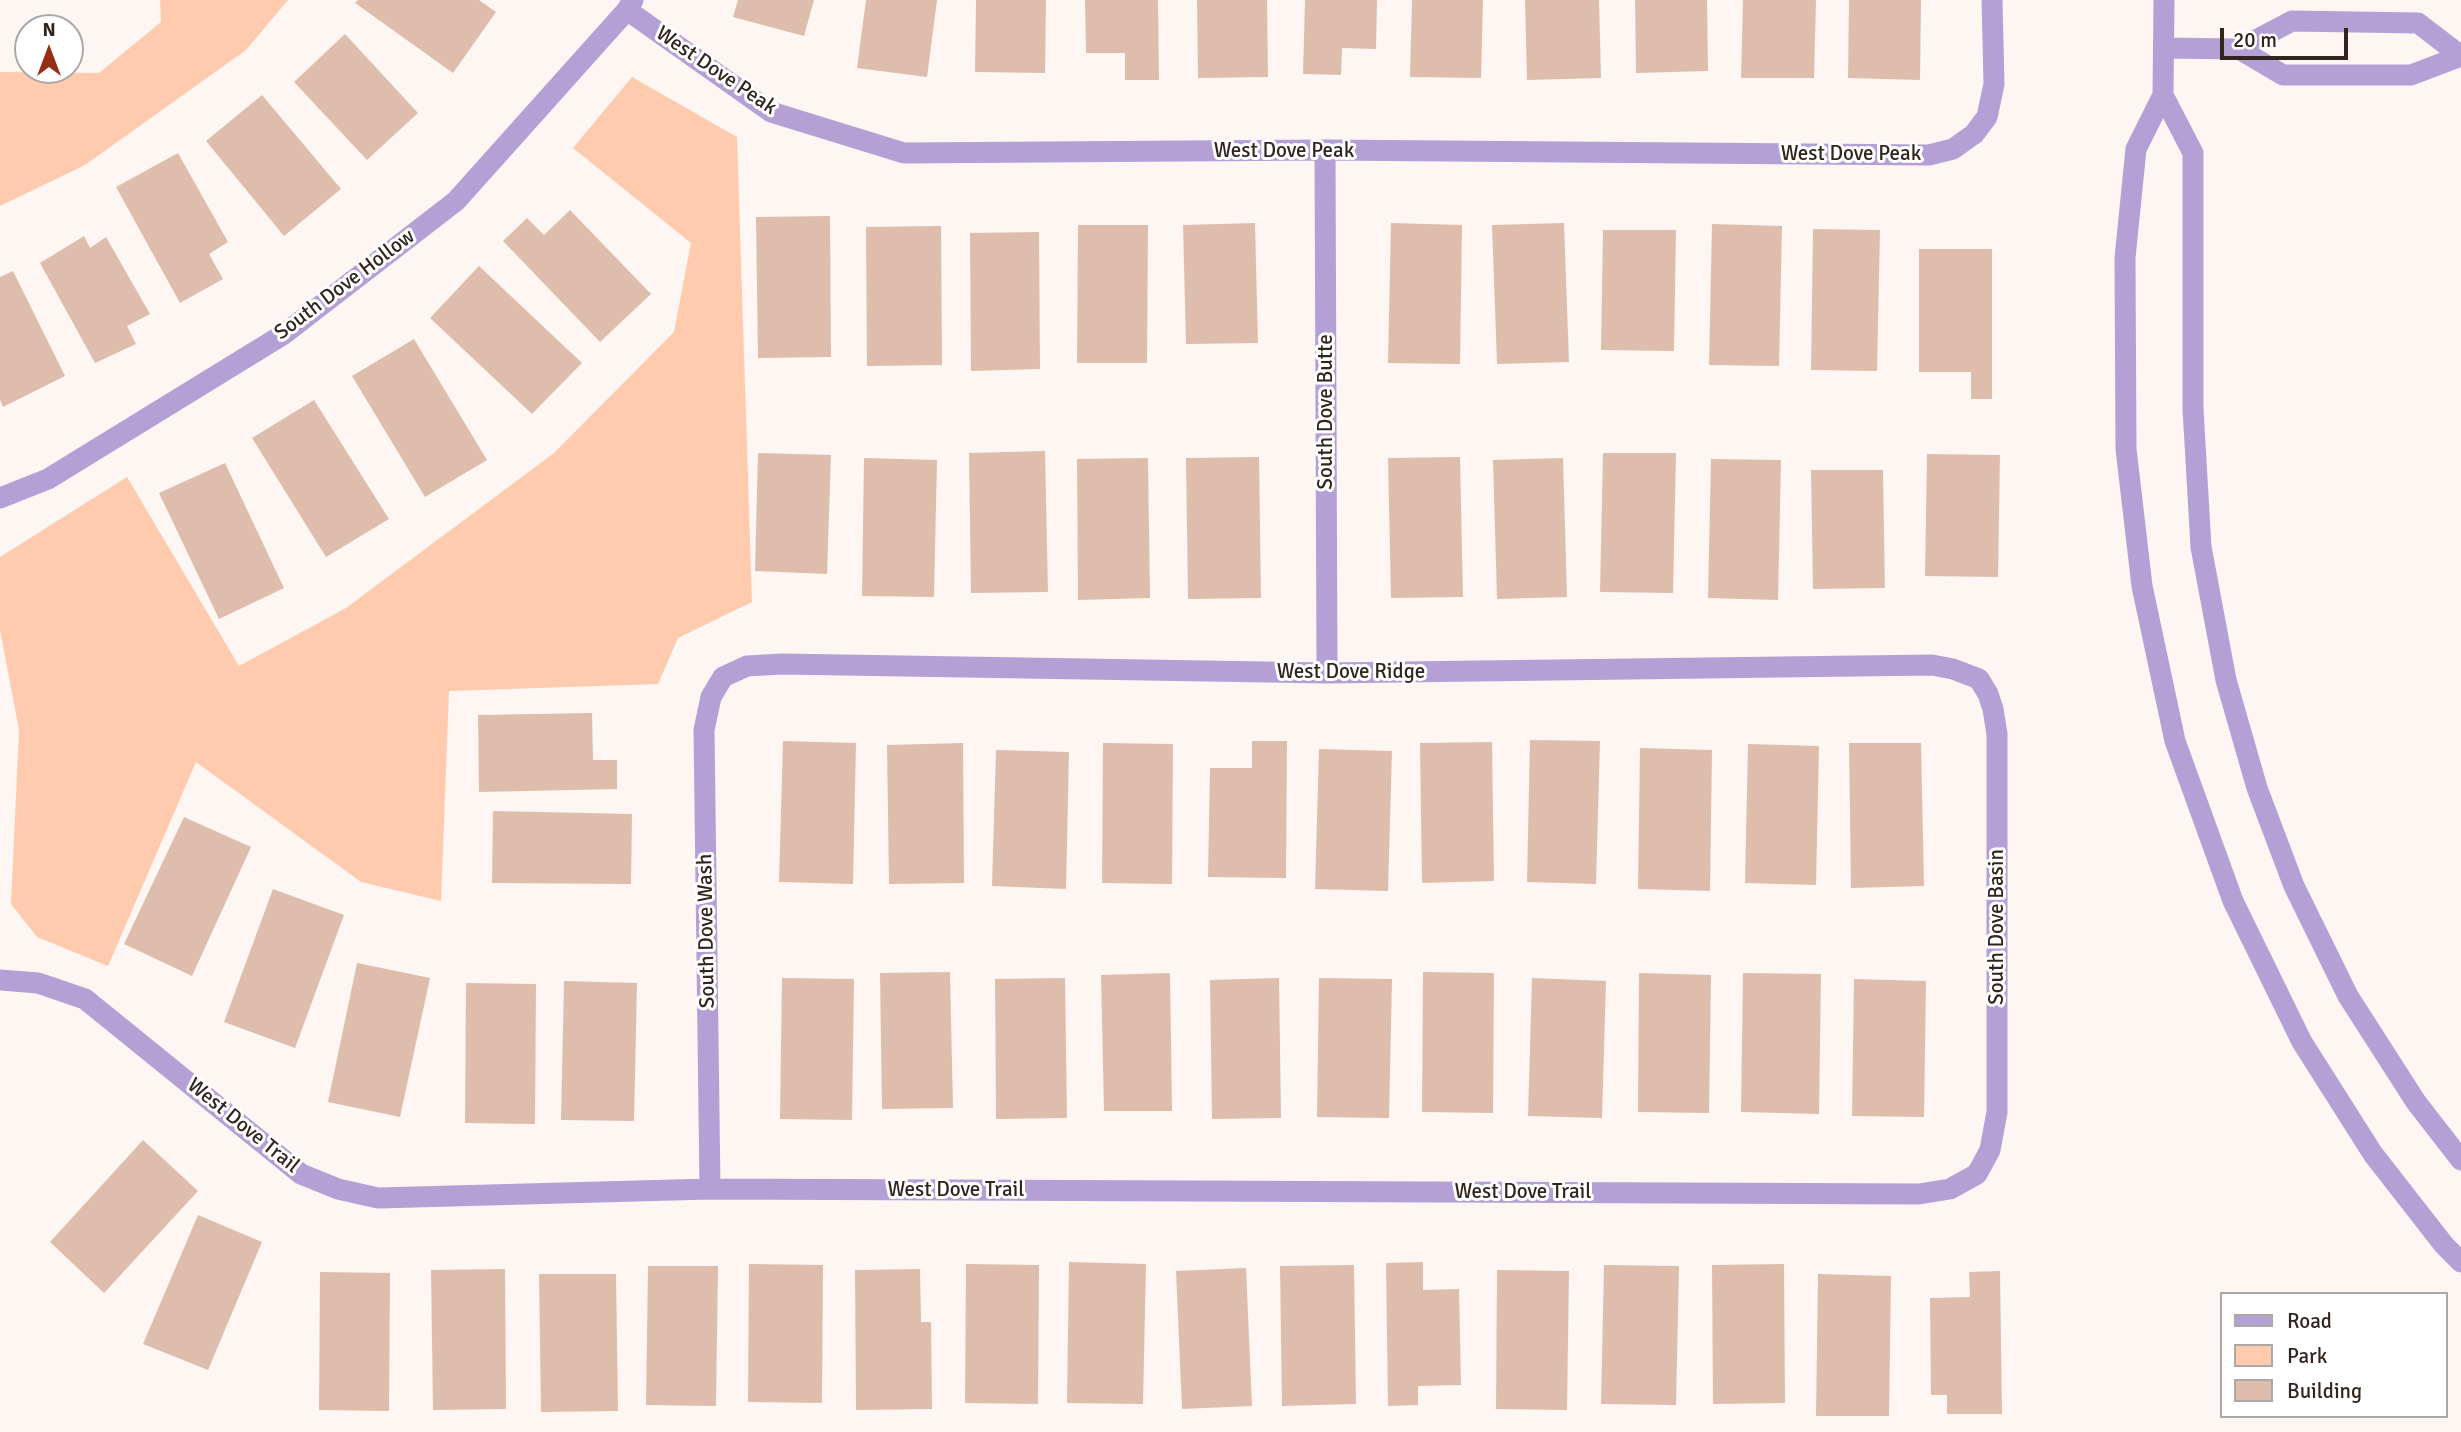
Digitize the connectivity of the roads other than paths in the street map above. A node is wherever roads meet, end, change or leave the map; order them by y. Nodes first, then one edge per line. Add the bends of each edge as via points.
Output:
1 (1992, 0) edge
2 (2164, 0) edge
3 (630, 5) edge
4 (2165, 48) junction
5 (2239, 49) junction
6 (2461, 56) edge
7 (2164, 94) junction
8 (1325, 150) junction
9 (0, 498) edge
10 (1326, 673) junction
11 (723, 677) joint
12 (1979, 679) joint
13 (0, 980) edge
14 (2461, 1160) edge
15 (1977, 1174) joint
16 (710, 1189) junction
17 (2461, 1262) edge

1 - 8 street, West Dove Peak via 1993,94 1987,117 1953,149 1929,155
2 - 4 street
3 - 8 street, West Dove Peak via 771,112 904,153
3 - 9 street, South Dove Hollow via 456,201 284,334 48,480
4 - 5 street
4 - 7 street
5 - 6 street via 2283,75 2411,75
5 - 6 street via 2292,21 2418,23
7 - 14 street via 2193,153 2193,409 2200,533 2226,680 2257,788 2294,886 2347,996 2416,1102
7 - 17 street via 2136,149 2125,258 2126,449 2141,586 2175,741 2233,901 2302,1042 2373,1154
8 - 10 street, South Dove Butte
10 - 11 street, West Dove Ridge via 782,664 747,666
10 - 12 street, West Dove Ridge via 1932,665
11 - 16 street, South Dove Wash via 711,697 704,730
12 - 15 street, South Dove Basin via 1993,709 1997,734 1997,1112 1990,1150
13 - 16 street, West Dove Trail via 38,983 85,999 301,1174 338,1189 378,1198
15 - 16 street, West Dove Trail via 1950,1189 1919,1194

